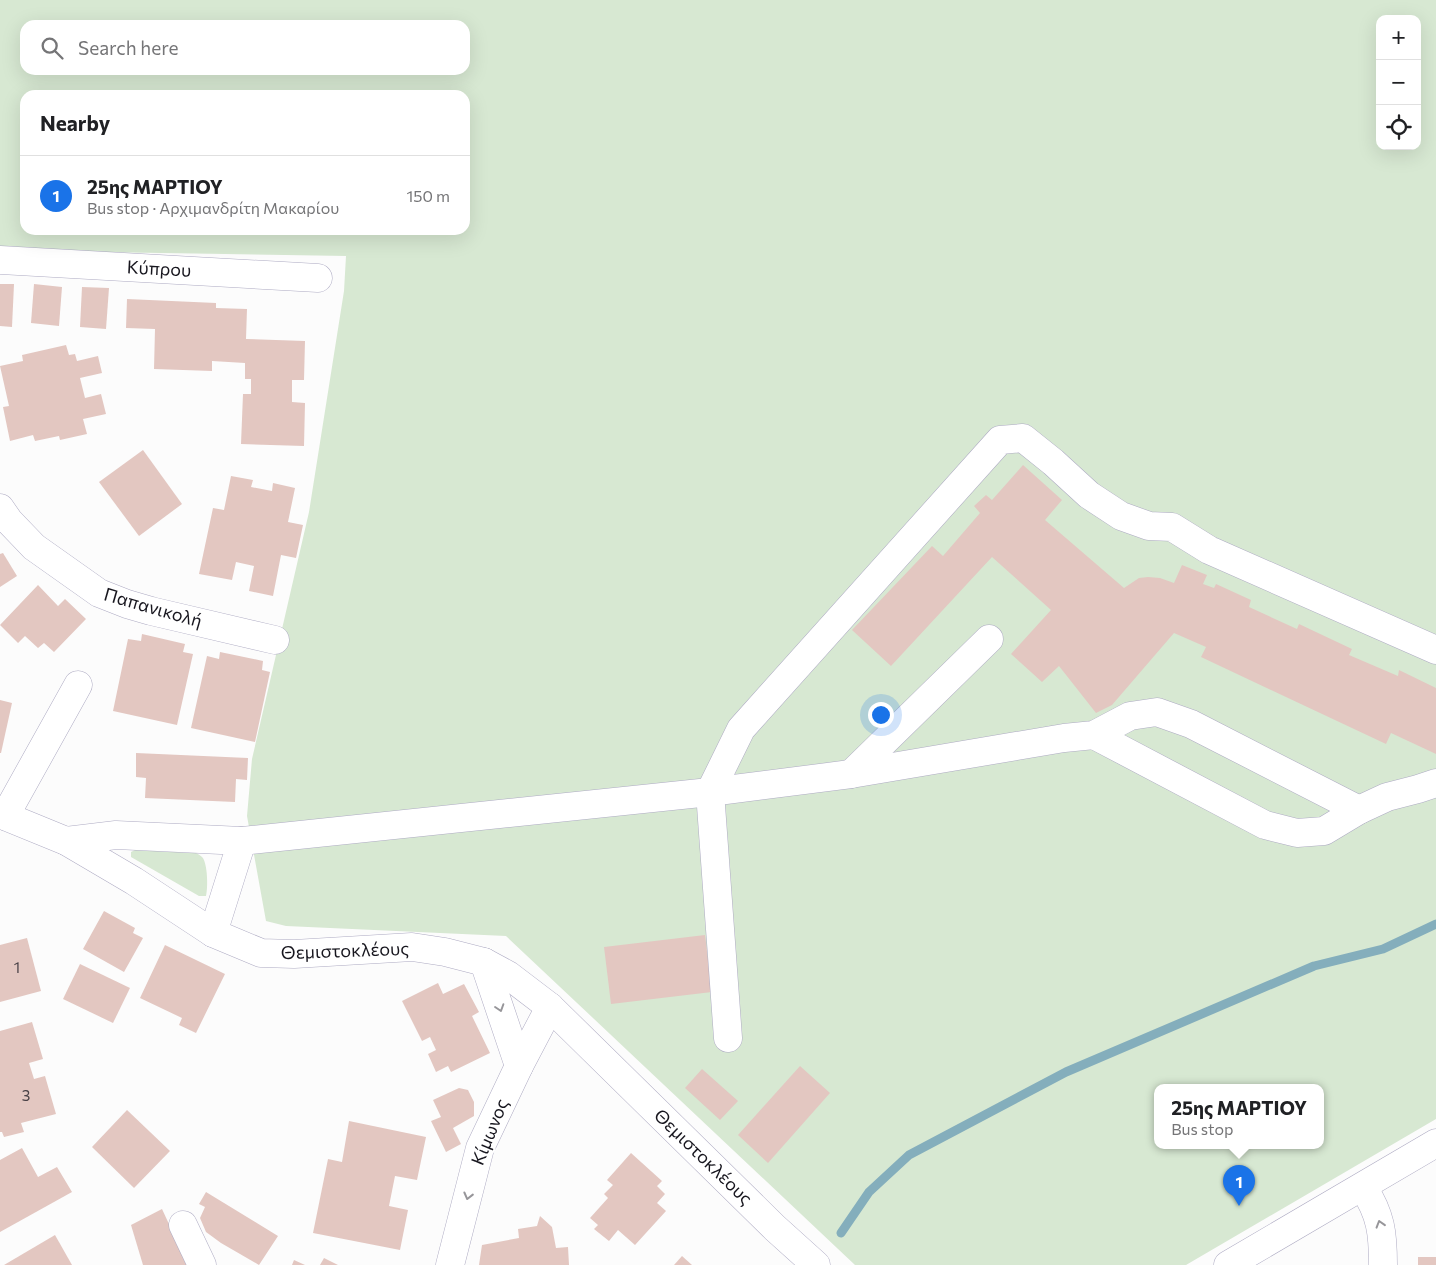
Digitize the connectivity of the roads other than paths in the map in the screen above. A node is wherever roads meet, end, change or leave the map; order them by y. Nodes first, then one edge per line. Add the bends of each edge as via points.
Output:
1 (0, 260) edge
2 (318, 278) dead end
3 (0, 508) edge
4 (989, 639) dead end
5 (275, 640) dead end
6 (1436, 650) edge
7 (78, 686) dead end
8 (1094, 735) junction
9 (851, 774) junction
10 (1436, 782) edge
11 (710, 792) junction
12 (1359, 810) junction
13 (2, 815) edge
14 (66, 841) junction
15 (242, 841) junction
16 (213, 932) junction
17 (484, 962) junction
18 (550, 1007) junction
19 (728, 1038) dead end
20 (519, 1066) junction
21 (1436, 1144) edge
22 (1363, 1187) junction
23 (183, 1225) dead end
24 (202, 1265) edge
25 (450, 1265) edge
26 (816, 1265) edge
27 (1228, 1265) edge
28 (1384, 1265) edge

1 - 2 street, Κύπρου
3 - 5 street, Παπανικολή via 34,547 99,593 143,608
4 - 9 street
6 - 11 street via 1210,550 1172,528 1149,526 1121,516 1089,495 1023,438 1000,440 740,729
7 - 13 street
8 - 9 street
8 - 12 street via 1130,716 1157,712 1192,724
8 - 12 street via 1265,825 1296,832 1324,830
9 - 11 street
10 - 12 street via 1387,797
11 - 15 street
11 - 19 street
13 - 14 street, Θεμιστοκλέους
14 - 15 street via 116,835
14 - 16 street, Θεμιστοκλέους
15 - 16 street
16 - 17 street, Θεμιστοκλέους via 262,954 412,947
17 - 18 street, Θεμιστοκλέους via 508,975
17 -> 20 street
18 - 20 street, Κίμωνος
18 - 26 street, Θεμιστοκλέους
20 -> 25 street, Κίμωνος via 480,1148
21 - 22 street
22 - 27 street
28 -> 22 street via 1383,1232 1374,1203
23 - 24 street

